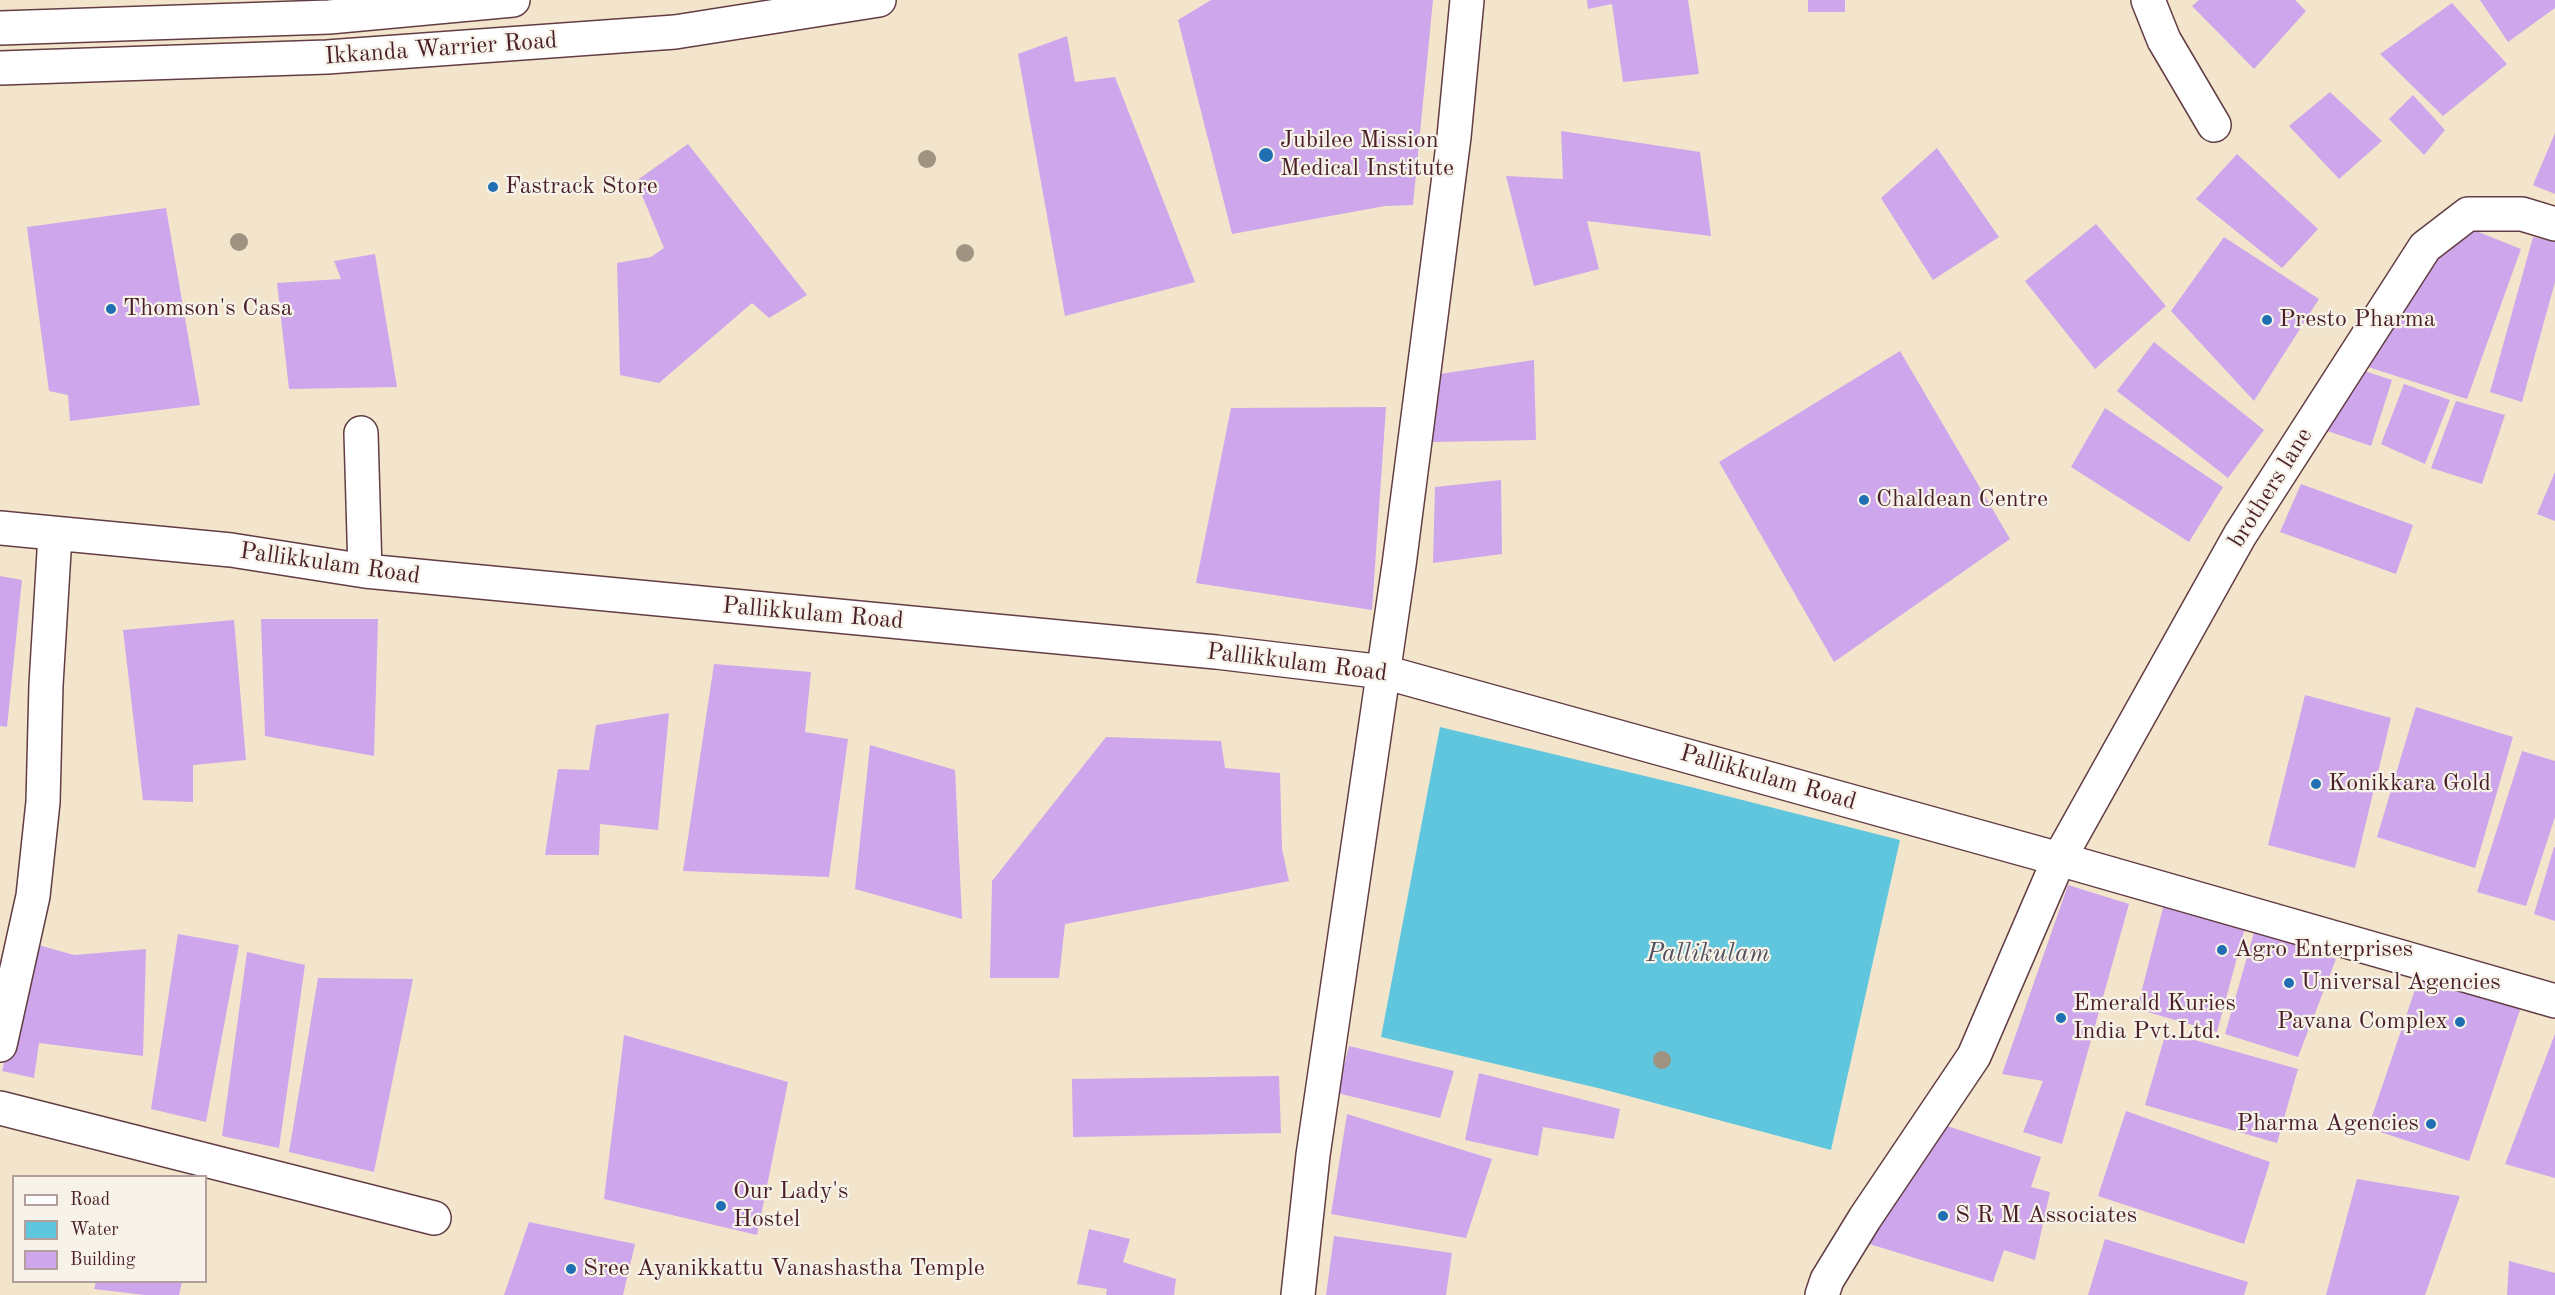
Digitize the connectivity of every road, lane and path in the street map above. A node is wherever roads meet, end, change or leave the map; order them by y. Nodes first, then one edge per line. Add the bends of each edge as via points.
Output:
1 (513, 0) edge
2 (879, 0) edge
3 (1467, 0) edge
4 (2148, 0) edge
5 (0, 28) edge
6 (0, 68) edge
7 (2214, 125) dead end
8 (2555, 224) edge
9 (361, 433) dead end
10 (0, 528) edge
11 (55, 535) junction
12 (365, 572) junction
13 (1384, 672) junction
14 (2059, 859) junction
15 (2555, 1001) edge
16 (0, 1045) edge
17 (0, 1108) edge
18 (434, 1218) dead end
19 (1298, 1295) edge
20 (1822, 1295) edge

1 - 5 street, Ikkanda Warrier Road via 329,16
2 - 6 street, Ikkanda Warrier Road via 675,32 327,57
3 - 13 street via 1454,137
4 - 7 street via 2164,39
8 - 14 street, brothers lane via 2522,214 2468,214 2425,247 2240,535
9 - 12 street
10 - 11 street, Pallikkulam Road
11 - 12 street, Pallikkulam Road via 231,550
11 - 16 street via 43,802 33,896
12 - 13 street, Pallikkulam Road via 1205,651
13 - 14 street, Pallikkulam Road
13 - 19 street via 1313,1155
14 - 15 street, Pallikkulam Road
14 - 20 street, brothers lane via 1974,1056 1864,1218
17 - 18 street

